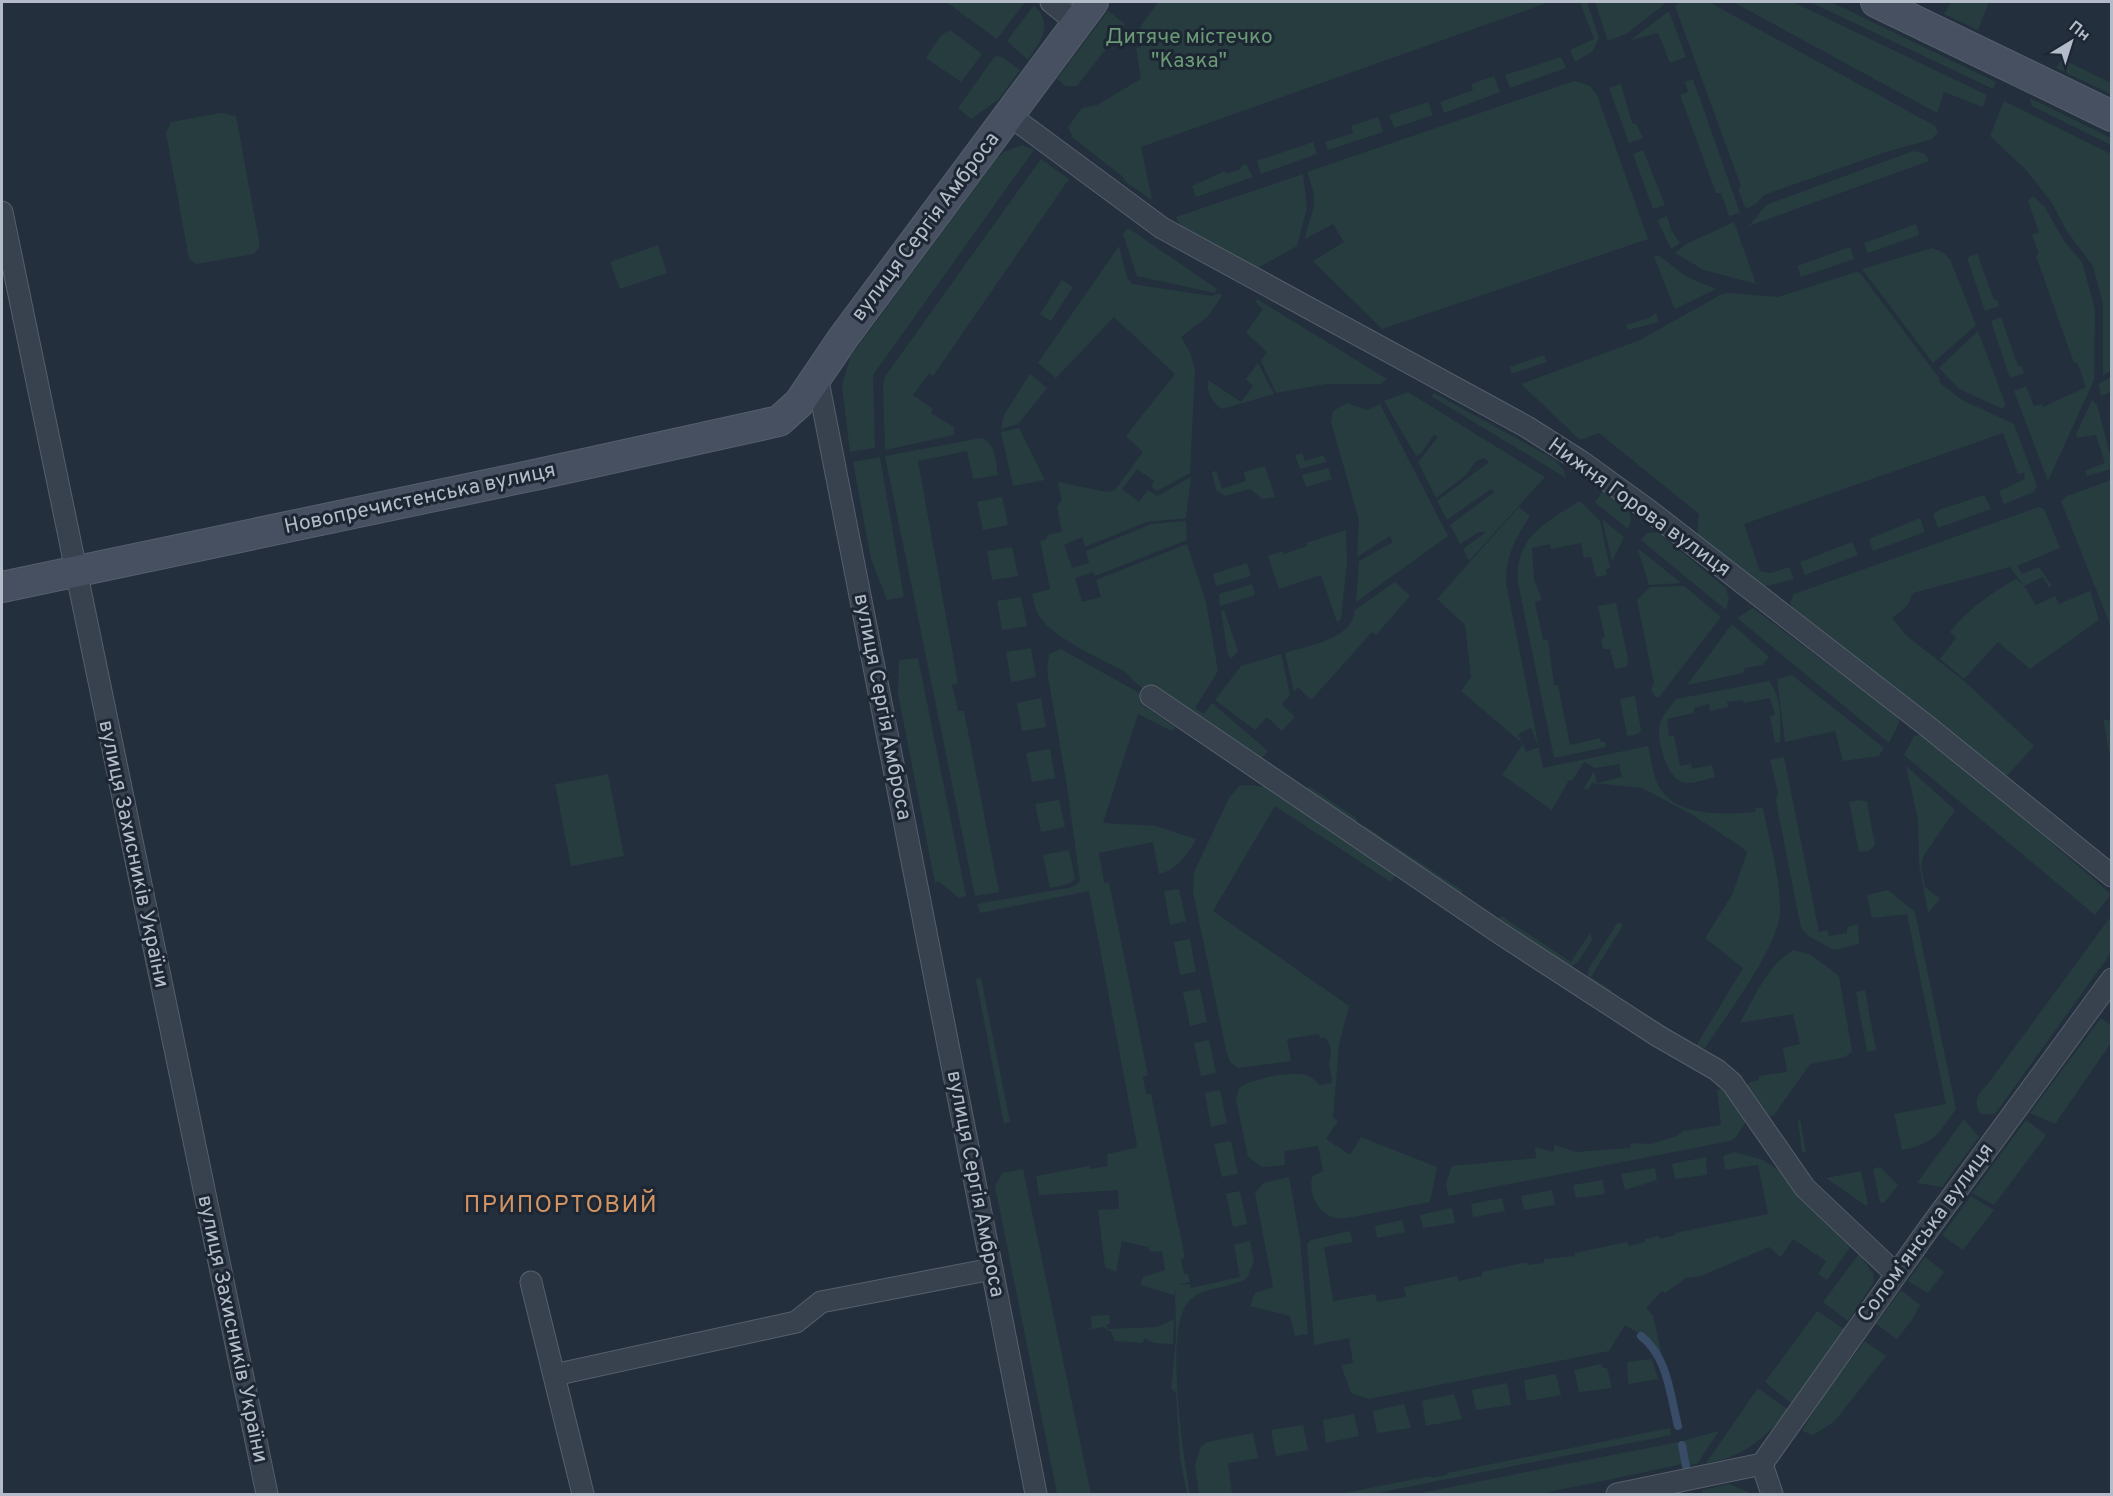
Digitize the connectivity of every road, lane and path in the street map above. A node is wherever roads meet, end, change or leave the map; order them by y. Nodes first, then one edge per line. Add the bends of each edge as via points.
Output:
1 (1051, 2) edge
2 (1876, 2) edge
3 (1085, 12) edge
4 (1009, 115) junction
5 (2112, 116) edge
6 (2, 212) edge
7 (817, 376) junction
8 (74, 571) junction
9 (2, 587) edge
10 (1151, 696) dead end
11 (2112, 876) edge
12 (2112, 979) edge
13 (992, 1269) junction
14 (1896, 1274) junction
15 (531, 1282) dead end
16 (554, 1375) junction
17 (1762, 1464) junction
18 (267, 1494) edge
19 (583, 1494) edge
20 (1036, 1494) edge
21 (1617, 1494) edge
22 (1772, 1494) edge

1 - 3 street
2 - 5 street
3 - 4 street, вулиця Сергія Амброса
4 - 7 street, вулиця Сергія Амброса
4 - 11 street, Нижня Горова вулиця via 1162,228 1527,427 1582,462 1914,716
6 - 8 street, вулиця Захисників України
7 - 8 street, Новопречистенська вулиця via 793,410 769,424
7 - 13 street, вулиця Сергія Амброса
8 - 9 street, Новопречистенська вулиця
8 - 18 street, вулиця Захисників України
10 - 14 street via 1510,940 1717,1070 1731,1083 1812,1196
12 - 14 street, Соломʼянська вулиця
13 - 16 street via 821,1302 796,1322
13 - 20 street, вулиця Сергія Амброса
14 - 17 street, Соломʼянська вулиця
15 - 16 street
16 - 19 street
17 - 21 street
17 - 22 street

